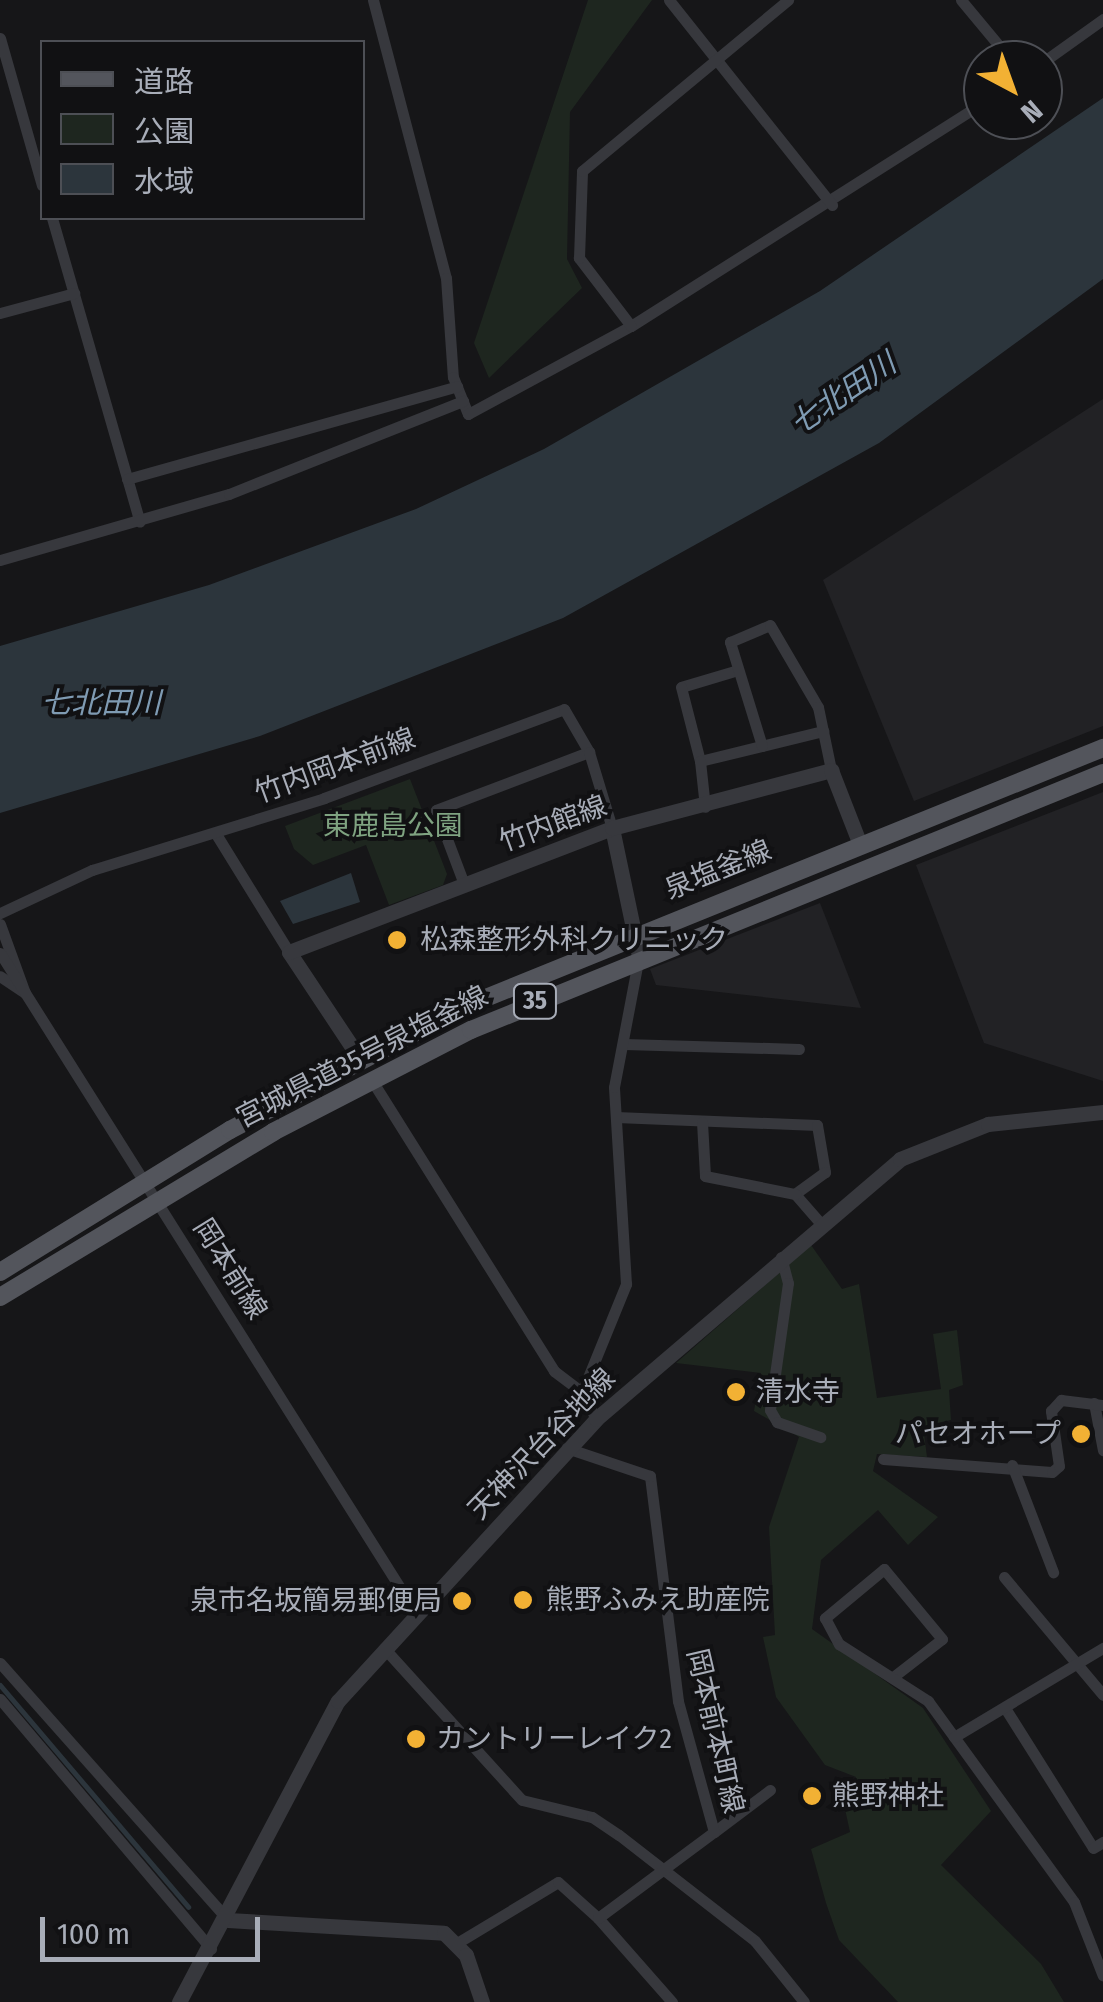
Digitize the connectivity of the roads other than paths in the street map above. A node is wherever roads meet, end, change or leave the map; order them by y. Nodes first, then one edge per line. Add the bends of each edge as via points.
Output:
1 (373, 0) edge
2 (669, 0) edge
3 (788, 0) edge
4 (962, 0) edge
5 (1103, 18) edge
6 (0, 38) edge
7 (995, 40) edge
8 (1063, 47) edge
9 (715, 60) junction
10 (963, 117) edge
11 (40, 178) edge
12 (832, 205) junction
13 (53, 220) edge
14 (74, 293) junction
15 (0, 314) edge
16 (631, 326) junction
17 (457, 386) junction
18 (463, 401) junction
19 (128, 479) junction
20 (140, 522) junction
21 (0, 560) edge
22 (738, 670) junction
23 (822, 731) junction
24 (762, 746) junction
25 (1103, 748) edge
26 (589, 752) junction
27 (700, 761) junction
28 (831, 770) junction
29 (1103, 773) edge
30 (705, 807) junction
31 (612, 828) junction
32 (216, 834) junction
33 (859, 842) junction
34 (464, 884) junction
35 (0, 913) edge
36 (0, 924) edge
37 (639, 932) junction
38 (289, 952) junction
39 (0, 953) edge
40 (639, 956) junction
41 (0, 976) edge
42 (26, 993) junction
43 (624, 1044) junction
44 (798, 1049) dead end
45 (360, 1059) junction
46 (371, 1079) junction
47 (1103, 1112) edge
48 (616, 1118) junction
49 (702, 1122) junction
50 (144, 1182) junction
51 (796, 1194) junction
52 (156, 1200) junction
53 (820, 1223) junction
54 (781, 1257) junction
55 (0, 1272) edge
56 (0, 1298) edge
57 (582, 1392) junction
58 (1098, 1404) edge
59 (596, 1419) junction
60 (820, 1437) dead end
61 (567, 1448) junction
62 (1103, 1450) edge
63 (883, 1459) dead end
64 (1012, 1465) junction
65 (1053, 1572) dead end
66 (1004, 1577) dead end
67 (416, 1613) junction
68 (384, 1648) junction
69 (1103, 1648) edge
70 (0, 1664) edge
71 (1082, 1666) junction
72 (893, 1677) junction
73 (1103, 1695) edge
74 (0, 1699) edge
75 (1006, 1708) junction
76 (954, 1737) junction
77 (770, 1790) dead end
78 (714, 1832) junction
79 (1103, 1842) edge
80 (664, 1870) junction
81 (598, 1918) junction
82 (228, 1920) junction
83 (457, 1943) junction
84 (211, 1949) junction
85 (1103, 1976) edge
86 (179, 2002) edge
87 (482, 2002) edge
88 (672, 2002) edge
89 (804, 2002) edge

1 - 17 street via 446,278
2 - 9 street
3 - 9 street
4 - 7 street
5 - 8 street
6 - 11 street
9 - 12 street
9 - 16 street via 582,171 579,258
10 - 12 street
12 - 16 street
13 - 14 street
14 - 15 street
14 - 19 street
16 - 18 street via 520,393 468,414
17 - 18 street
17 - 19 street
18 - 20 street
19 - 20 street
20 - 21 street
22 - 23 street via 730,642 770,625
22 - 24 street
22 - 27 street via 681,687
23 - 24 street
23 - 28 street
24 - 27 street
25 - 33 main road, 泉塩釜線 / 35
26 - 31 street, 竹内岡本前線
26 - 32 street, 竹内岡本前線 via 574,717 552,712
26 - 34 street via 436,810
27 - 30 street
28 - 30 street, 竹内館線
28 - 33 street
29 - 40 main road, 宮城県道35号泉塩釜線 / 35
30 - 31 street, 竹内館線
31 - 34 street, 竹内館線
31 - 37 street
32 - 35 street, 竹内岡本前線 via 92,870
32 - 38 street
33 - 37 main road, 泉塩釜線 / 35
34 - 38 street, 竹内館線
36 - 42 street
37 - 40 street
37 - 45 main road, 泉塩釜線 / 35
38 - 45 street
39 - 42 street, 岡本前線
40 - 43 street
40 - 46 main road, 宮城県道35号泉塩釜線 / 35
41 - 42 street
42 - 50 street, 岡本前線
43 - 44 street
43 - 48 street
45 - 50 main road, 泉塩釜線 / 35
46 - 52 main road, 宮城県道35号泉塩釜線 / 35
46 - 57 street via 554,1371
47 - 53 street, 天神沢台谷地線 via 988,1124 930,1143
48 - 49 street
48 - 57 street via 626,1284
49 - 51 street via 705,1176
49 - 51 street via 817,1125 825,1172
50 - 52 street, 岡本前線
50 - 55 main road, 泉塩釜線 / 35
51 - 53 street
52 - 56 main road, 宮城県道35号泉塩釜線 / 35
52 - 67 street, 岡本前線
53 - 54 street, 天神沢台谷地線
54 - 59 street, 天神沢台谷地線
54 - 60 street via 788,1283 770,1410 777,1422
57 - 59 street
58 - 62 street
58 - 64 street via 1061,1400 1052,1412 1059,1466 1052,1472
59 - 61 street, 天神沢台谷地線
61 - 67 street, 天神沢台谷地線
61 - 78 street, 岡本前本町線 via 650,1476 678,1701
63 - 64 street
64 - 65 street
66 - 71 street
67 - 68 street, 天神沢台谷地線
68 - 80 street via 522,1800 592,1817
68 - 82 street, 天神沢台谷地線 via 310,1743
69 - 71 street
70 - 82 street
71 - 73 street
71 - 75 street
72 - 72 street via 942,1639 884,1569 824,1618 839,1644
72 - 76 street via 928,1701
74 - 84 street
75 - 76 street
75 - 79 street via 1093,1848
76 - 85 street via 1074,1902
77 - 78 street
78 - 80 street, 岡本前本町線
80 - 81 street, 岡本前本町線
80 - 89 street via 756,1942
81 - 83 street via 558,1882
81 - 88 street
82 - 83 street via 420,1928
82 - 84 street, 天神沢台谷地線
83 - 87 street
84 - 86 street, 天神沢台谷地線

